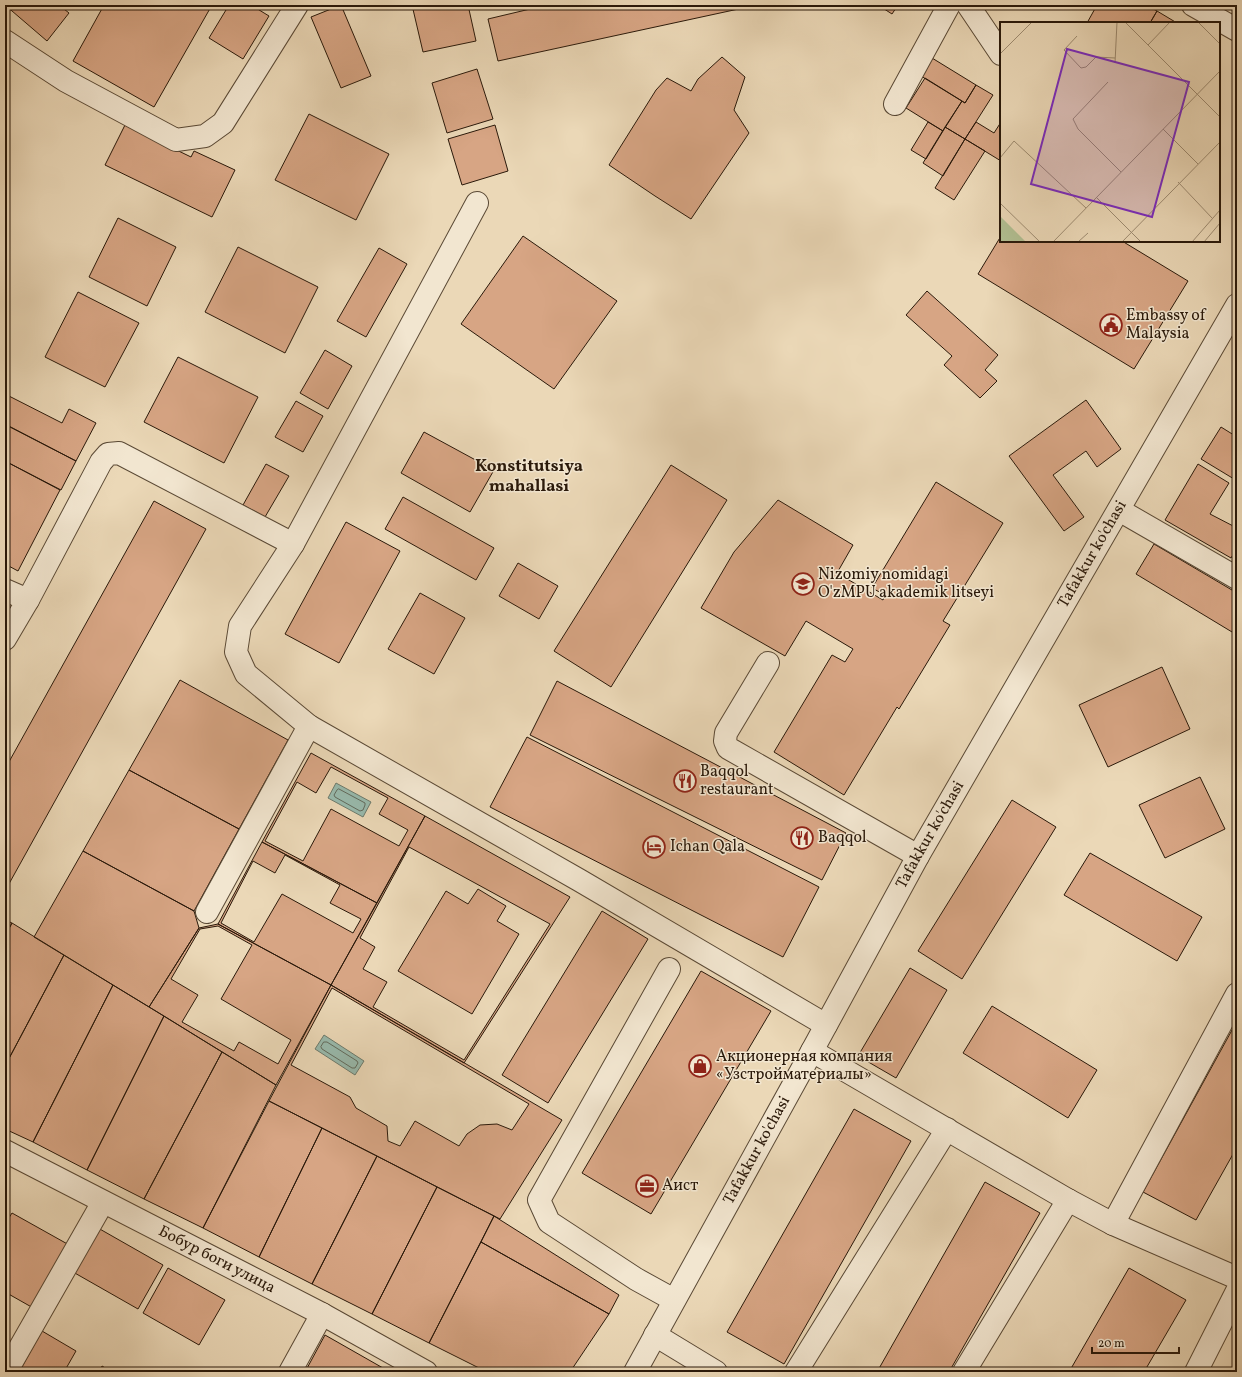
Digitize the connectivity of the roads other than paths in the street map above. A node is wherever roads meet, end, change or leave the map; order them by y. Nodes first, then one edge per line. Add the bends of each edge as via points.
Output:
1 (297, 5) edge
2 (949, 5) edge
3 (968, 5) edge
4 (1192, 5) edge
5 (1237, 30) edge
6 (5, 41) edge
7 (1000, 53) edge
8 (895, 104) dead end
9 (477, 203) dead end
10 (1237, 305) edge
11 (1119, 510) junction
12 (293, 544) junction
13 (1237, 578) edge
14 (5, 590) edge
15 (28, 600) junction
16 (5, 639) edge
17 (768, 663) dead end
18 (309, 726) junction
19 (918, 856) junction
20 (208, 912) dead end
21 (669, 969) dead end
22 (1237, 994) edge
23 (826, 1025) junction
24 (812, 1051) junction
25 (947, 1130) junction
26 (5, 1151) edge
27 (1068, 1200) junction
28 (102, 1202) junction
29 (1113, 1224) junction
30 (1237, 1278) edge
31 (1237, 1291) edge
32 (674, 1300) junction
33 (322, 1314) junction
34 (655, 1335) junction
35 (6, 1372) edge
36 (290, 1372) edge
37 (426, 1372) edge
38 (635, 1372) edge
39 (716, 1372) edge
40 (796, 1372) edge
41 (964, 1372) edge
42 (1196, 1372) edge

1 - 6 street via 223,123 205,136 176,140 66,81
2 - 8 street
3 - 7 street
4 - 5 street
9 - 12 street
10 - 11 street, Tafakkur ko'chasi
11 - 13 street
11 - 19 street, Tafakkur ko'chasi
12 - 15 street via 119,453 108,454 101,462
12 - 18 street via 240,626 236,652 246,674
14 - 15 street
15 - 16 street
17 - 19 street via 726,733 725,741 728,748
18 - 20 street
18 - 23 street
19 - 23 street, Tafakkur ko'chasi
21 - 32 street via 539,1200 549,1222 636,1279
22 - 29 street
23 - 24 street, Tafakkur ko'chasi
24 - 25 street
24 - 32 street, Tafakkur ko'chasi
25 - 27 street
25 - 40 street
26 - 28 street, Бобур боги улица
27 - 29 street
27 - 41 street
28 - 33 street, Бобур боги улица
28 - 35 street
29 - 30 street
31 - 42 street
32 - 34 street, Tafakkur ko'chasi
33 - 36 street
33 - 37 street, Бобур боги улица
34 - 38 street, Tafakkur ko'chasi
34 - 39 street

